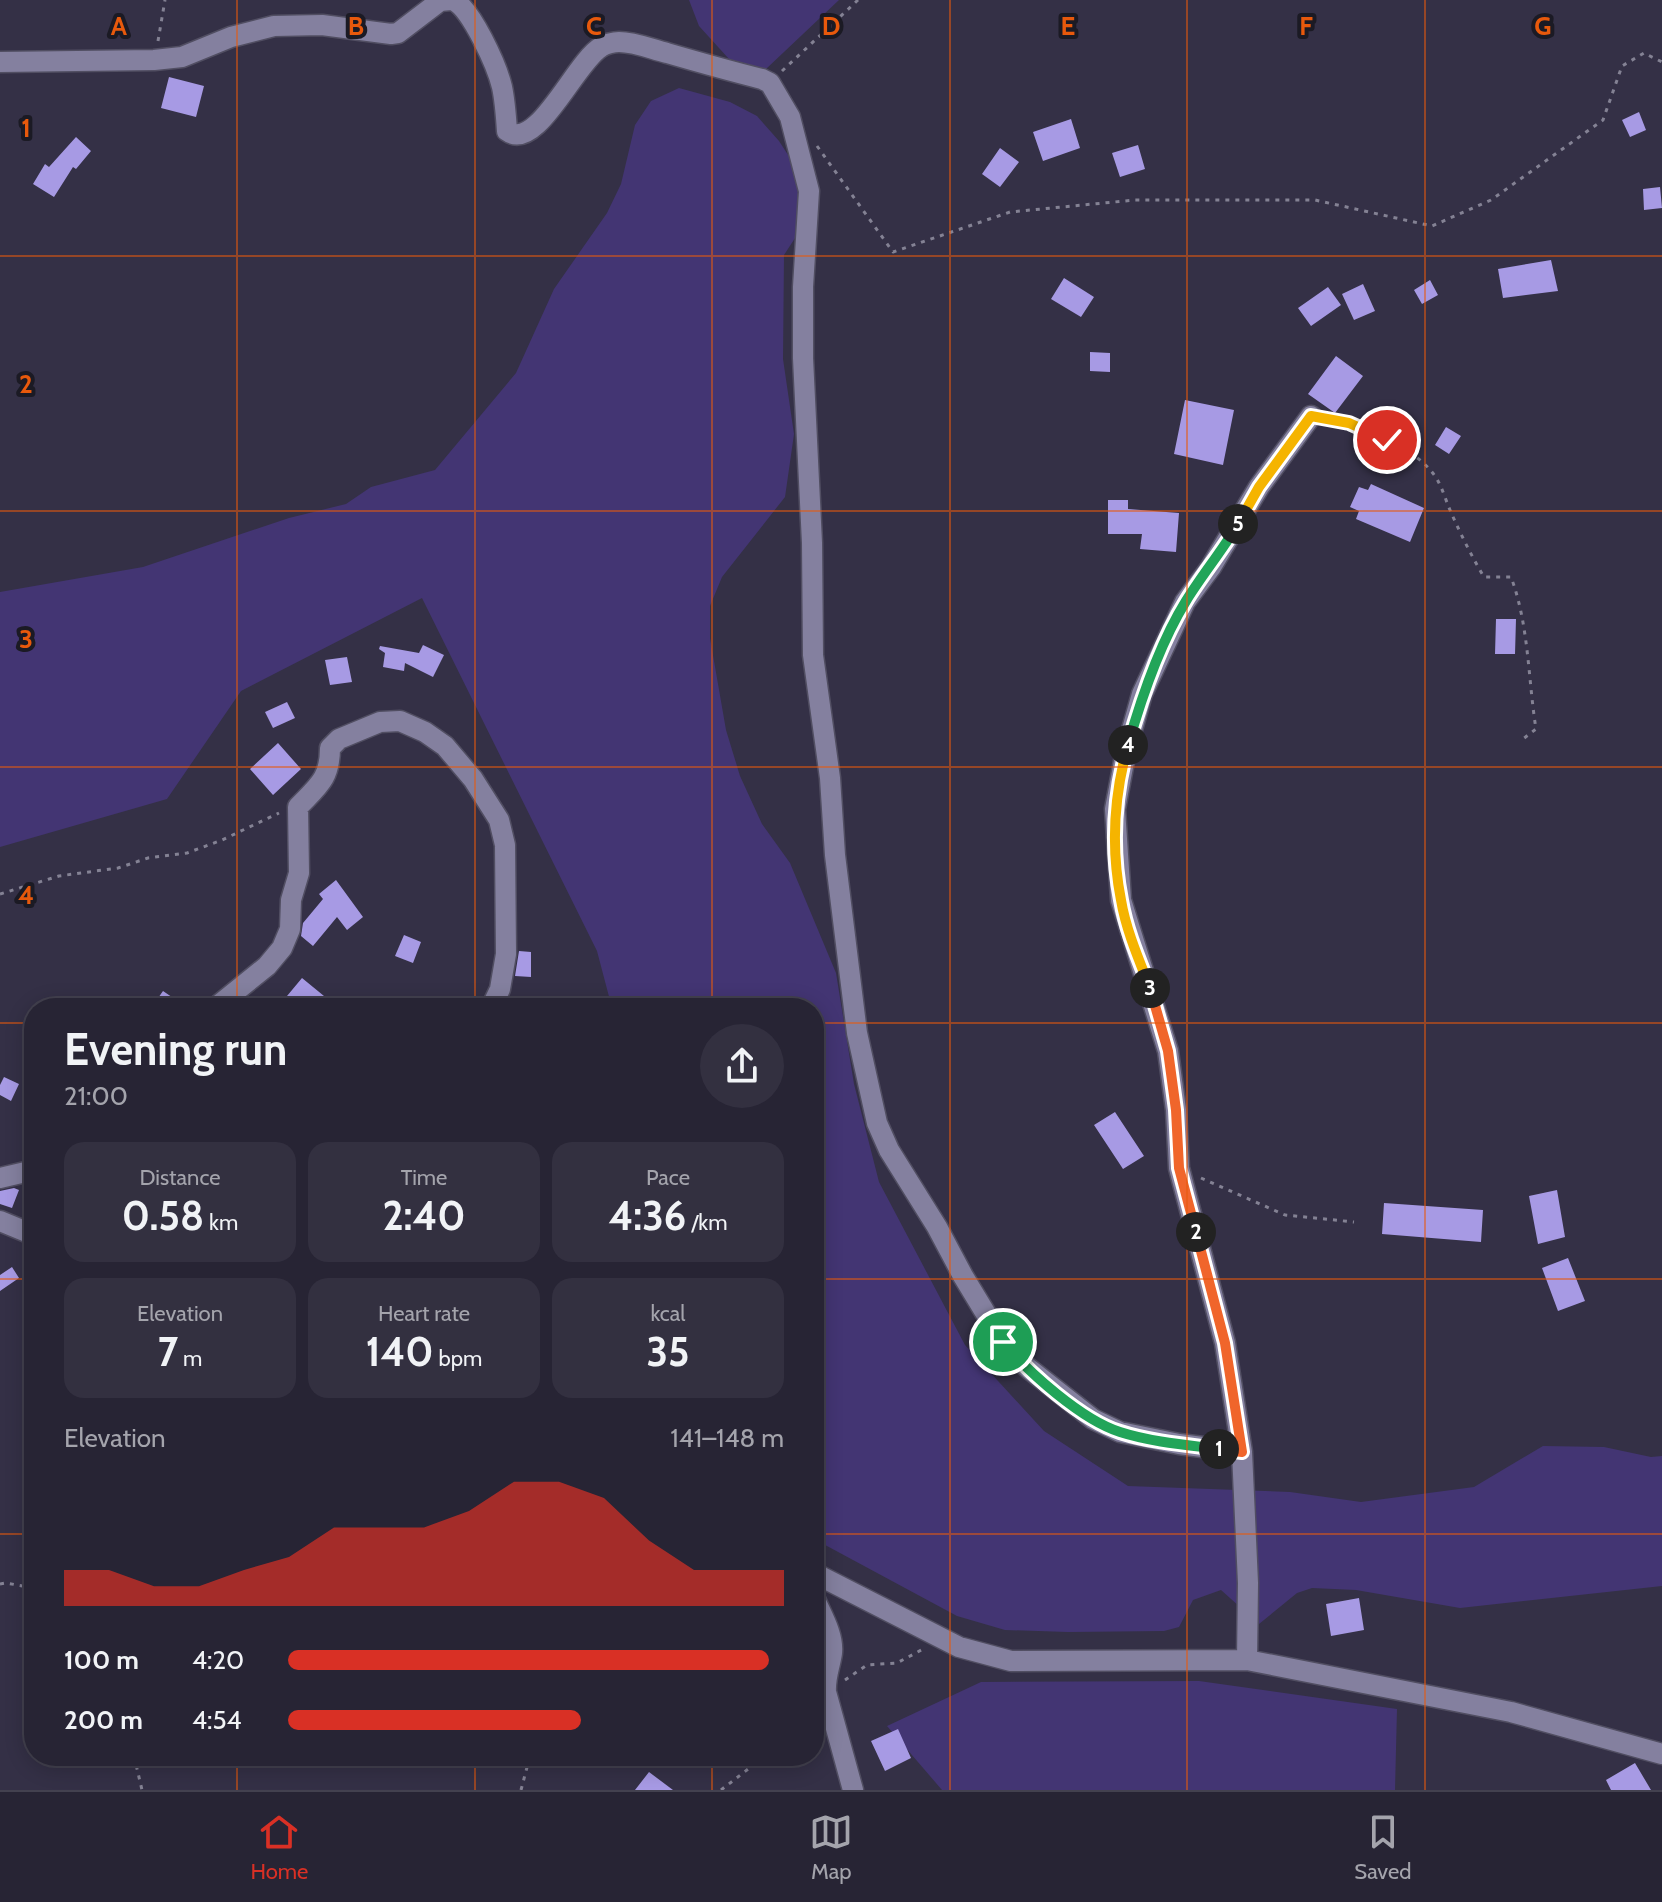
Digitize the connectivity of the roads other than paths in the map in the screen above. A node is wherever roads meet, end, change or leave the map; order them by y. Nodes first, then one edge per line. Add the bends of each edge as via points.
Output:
1 (452, 0) edge
2 (0, 62) edge
3 (1311, 416) road end
4 (227, 998) edge
5 (496, 998) edge
6 (0, 1221) edge
7 (24, 1231) edge
8 (1242, 1452) junction
9 (824, 1578) edge
10 (824, 1620) edge
11 (1247, 1660) junction
12 (1662, 1754) edge
13 (853, 1790) edge
14 (859, 1790) edge
15 (865, 1790) edge

1 - 2 street via 440,1 391,34 322,25 274,26 182,57
1 - 8 street via 462,4 483,41 502,85 507,131 513,135 525,135 537,126 581,65 600,47 616,41 770,83 790,117 809,191 803,358 813,655 857,1033 877,1123 971,1289 1018,1360 1093,1419 1120,1432
3 - 8 street via 1185,602 1142,694 1115,809 1121,900 1168,1051 1179,1168 1225,1343
4 - 5 street via 267,966 286,939 299,873 298,807 326,777 330,748 380,722 400,721 445,746 499,820 505,845 506,954
6 - 7 street
8 - 11 street
9 - 11 street via 959,1647 1011,1661
10 - 13 street via 832,1653 826,1692
11 - 12 street via 1511,1712
14 - 15 street

